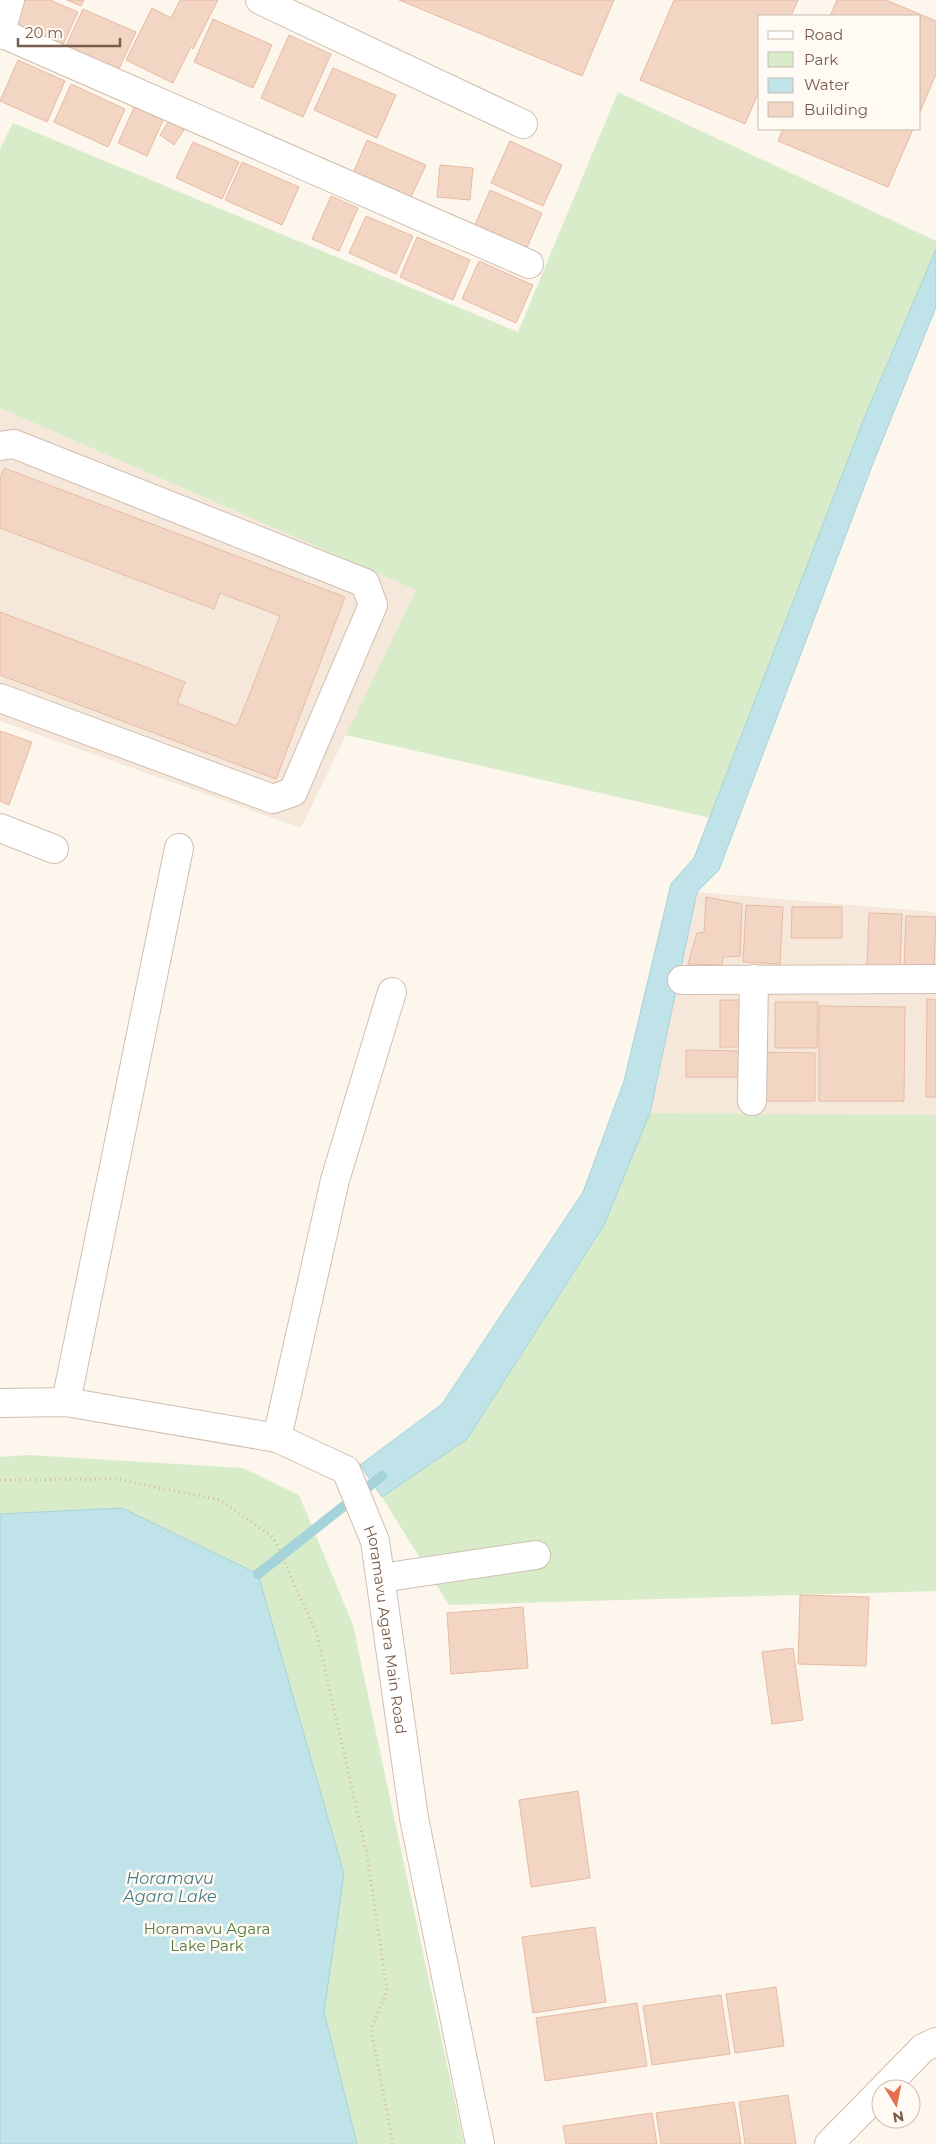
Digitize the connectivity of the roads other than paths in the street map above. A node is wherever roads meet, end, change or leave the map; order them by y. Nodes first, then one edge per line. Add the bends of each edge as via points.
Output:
1 (10, 0) edge
2 (260, 0) edge
3 (0, 34) edge
4 (523, 124) dead end
5 (529, 264) dead end
6 (0, 446) edge
7 (0, 698) edge
8 (0, 828) edge
9 (179, 848) dead end
10 (54, 849) dead end
11 (754, 979) junction
12 (936, 979) edge
13 (682, 980) dead end
14 (392, 992) dead end
15 (752, 1101) dead end
16 (66, 1402) junction
17 (0, 1403) edge
18 (278, 1438) junction
19 (536, 1555) dead end
20 (380, 1578) junction
21 (936, 2042) edge
22 (893, 2079) edge
23 (871, 2101) edge
24 (480, 2144) edge
25 (830, 2144) edge

1 - 3 street
2 - 4 street
3 - 5 street
6 - 7 street via 14,444 366,583 373,605 293,792 272,799
8 - 10 street
9 - 16 street
11 - 12 street
11 - 13 street
11 - 15 street
14 - 18 street via 335,1180
16 - 17 street, Horamavu Agara Main Road
16 - 18 street, Horamavu Agara Main Road
18 - 20 street, Horamavu Agara Main Road via 346,1470 375,1540
19 - 20 street
20 - 24 street, Horamavu Agara Main Road via 414,1818
21 - 22 street via 923,2048
23 - 25 street

